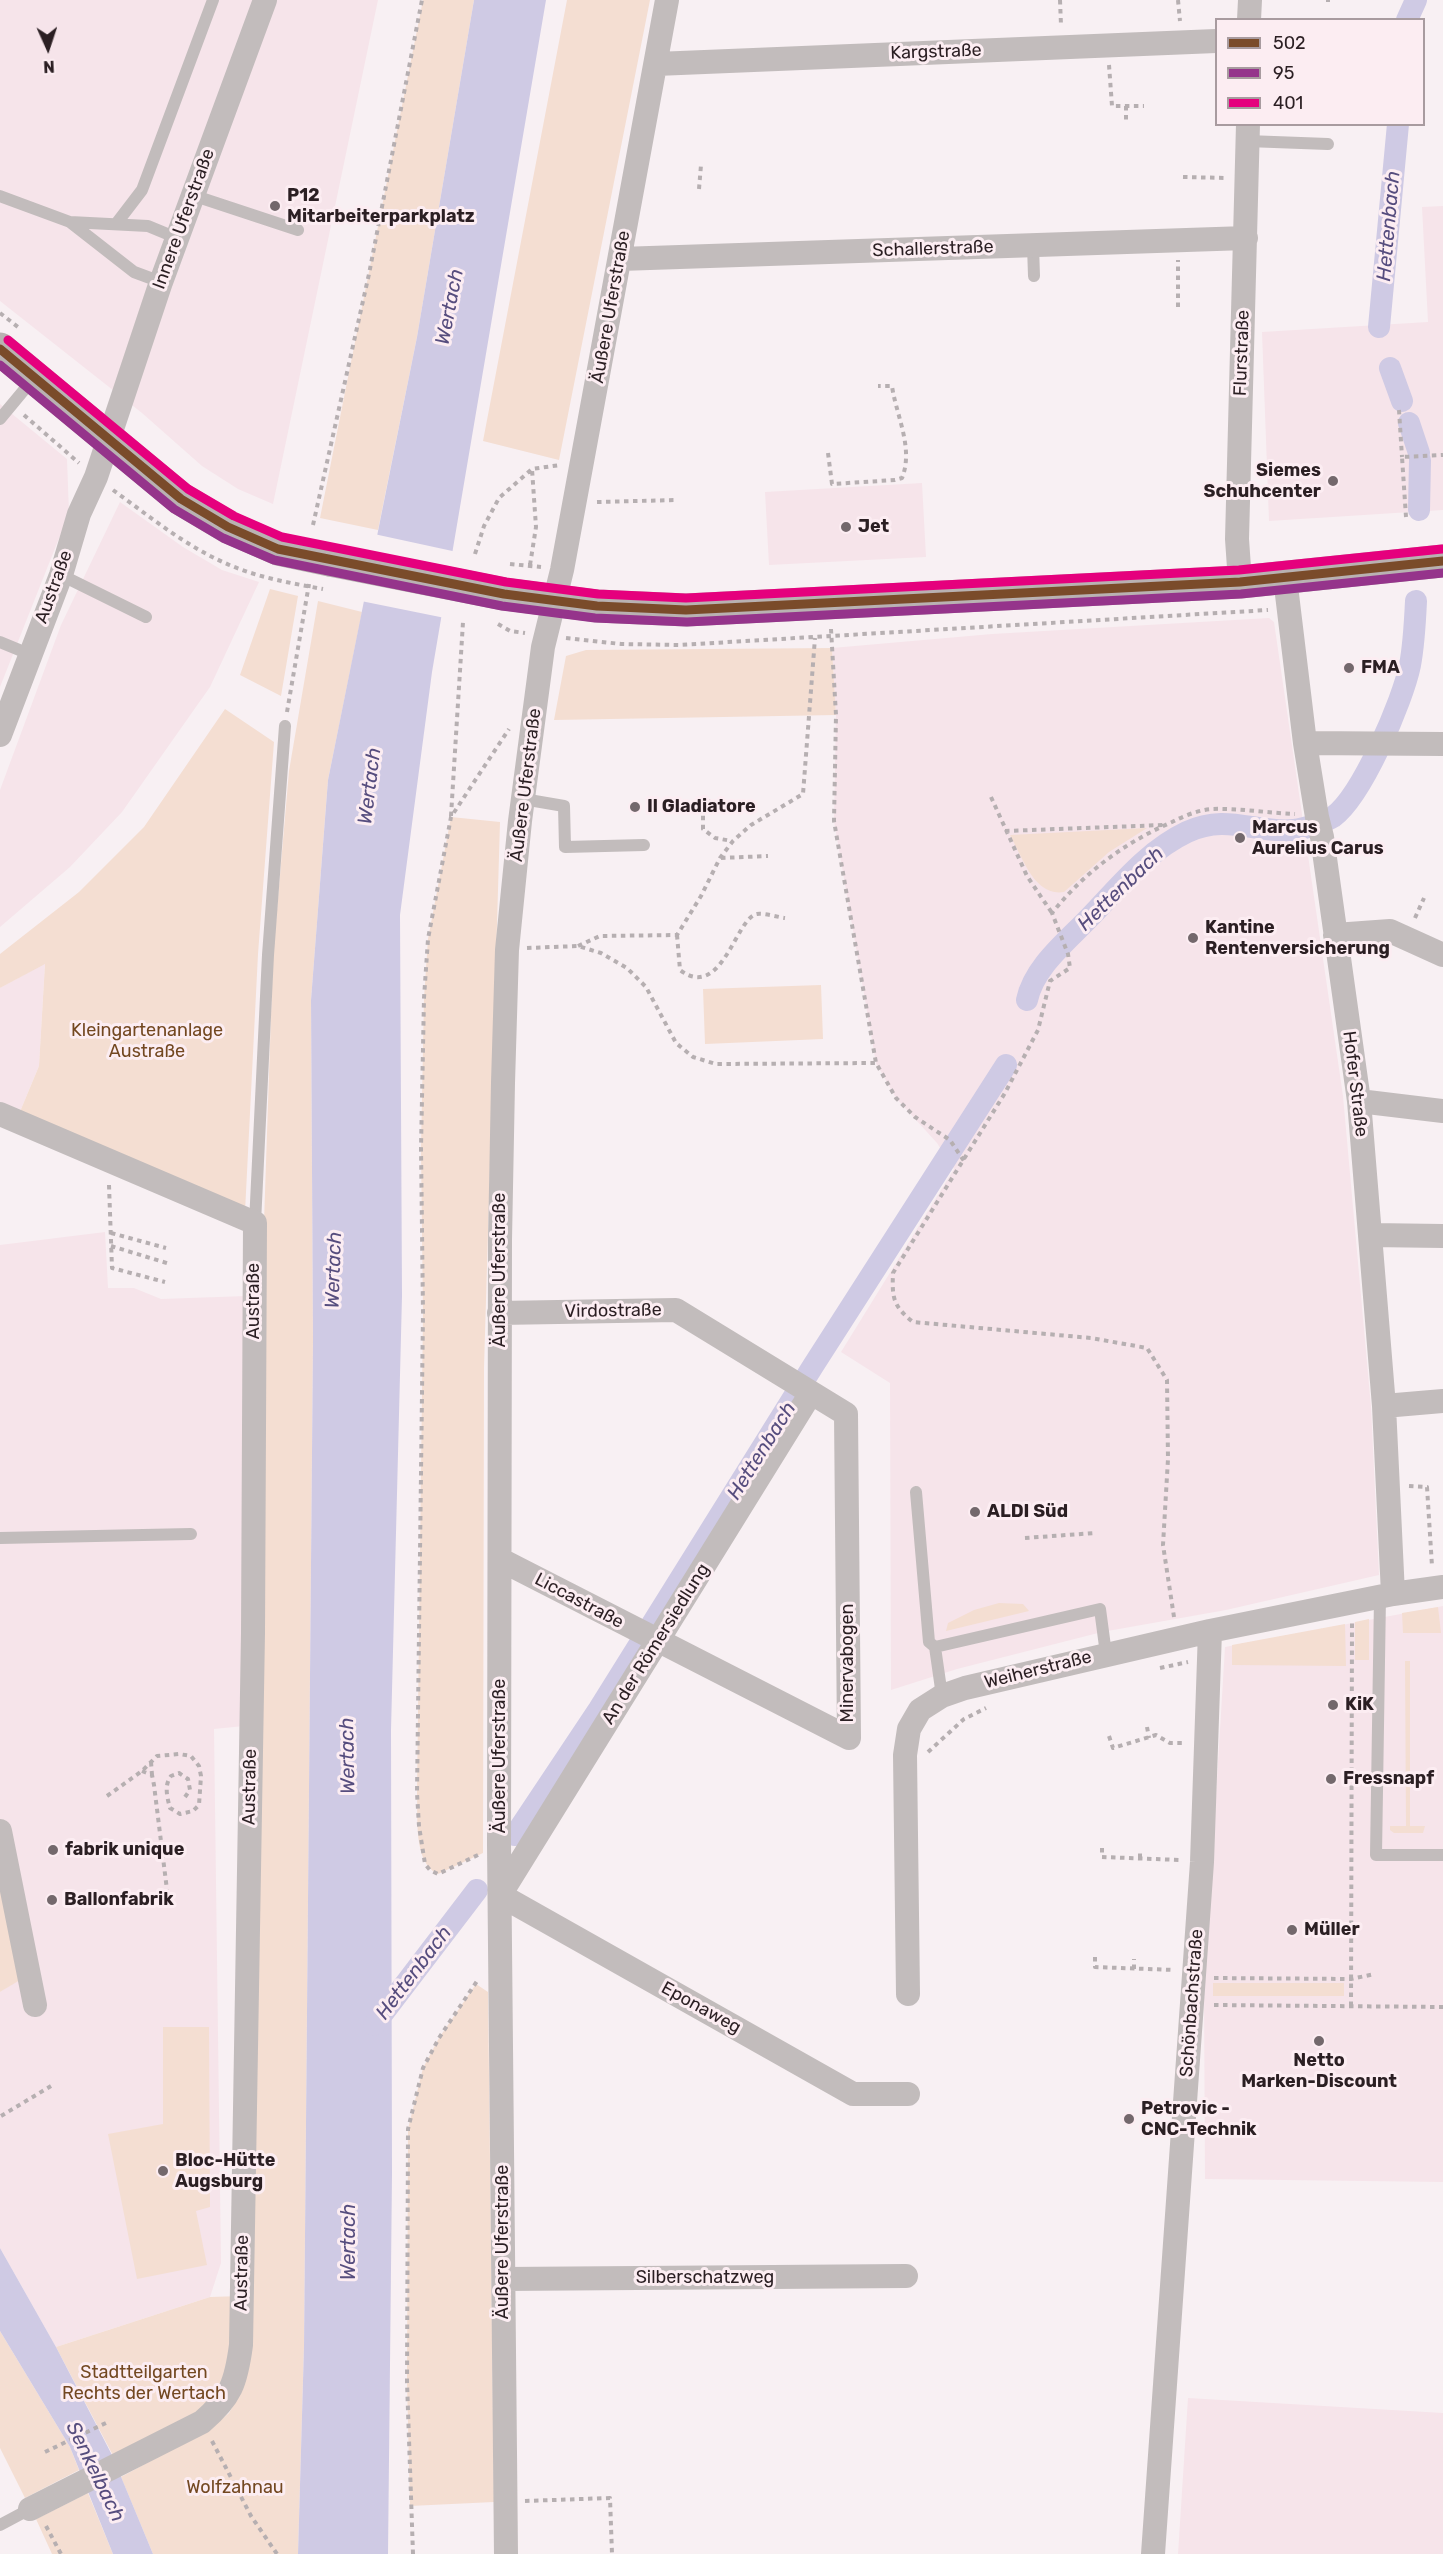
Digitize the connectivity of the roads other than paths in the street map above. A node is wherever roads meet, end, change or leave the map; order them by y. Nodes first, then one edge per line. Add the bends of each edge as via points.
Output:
1 (213, 0) edge
2 (265, 0) edge
3 (667, 0) edge
4 (1250, 0) edge
5 (1250, 18) edge
6 (1215, 41) edge
7 (656, 64) junction
8 (1248, 133) edge
9 (1328, 144) dead end
10 (192, 195) junction
11 (0, 196) edge
12 (70, 222) junction
13 (116, 224) junction
14 (298, 230) dead end
15 (177, 238) junction
16 (1246, 238) junction
17 (1033, 246) junction
18 (620, 259) junction
19 (1034, 276) dead end
20 (161, 282) junction
21 (0, 349) edge
22 (34, 377) junction
23 (0, 419) edge
24 (108, 439) junction
25 (1443, 561) edge
26 (61, 575) junction
27 (1240, 582) junction
28 (1287, 593) junction
29 (554, 601) junction
30 (146, 617) dead end
31 (0, 642) edge
32 (29, 654) junction
33 (285, 726) road end
34 (0, 735) edge
35 (1305, 743) junction
36 (1443, 744) edge
37 (523, 799) junction
38 (644, 845) dead end
39 (1335, 935) junction
40 (1443, 955) edge
41 (1359, 1101) junction
42 (1443, 1111) edge
43 (0, 1114) edge
44 (255, 1223) junction
45 (1371, 1235) junction
46 (1443, 1236) edge
47 (499, 1312) junction
48 (572, 1317) dead end
49 (811, 1393) junction
50 (1443, 1401) edge
51 (1384, 1406) junction
52 (916, 1492) dead end
53 (191, 1534) dead end
54 (0, 1539) edge
55 (501, 1560) junction
56 (1438, 1587) edge
57 (1386, 1595) junction
58 (1210, 1631) junction
59 (658, 1642) junction
60 (935, 1647) junction
61 (1106, 1654) junction
62 (942, 1696) junction
63 (0, 1831) edge
64 (1443, 1855) edge
65 (500, 1895) junction
66 (908, 1994) dead end
67 (35, 2005) dead end
68 (908, 2094) dead end
69 (906, 2276) dead end
70 (504, 2279) junction
71 (34, 2508) joint
72 (0, 2524) edge
73 (506, 2554) edge
74 (1153, 2554) edge

1 - 13 lane via 142,190
2 - 10 street, Innere Uferstraße
3 - 7 street, Äußere Uferstraße
4 - 5 street
6 - 7 street, Kargstraße
7 - 18 street, Äußere Uferstraße
8 - 9 lane
8 - 16 street, Flurstraße
10 - 14 lane
10 - 15 street, Innere Uferstraße
11 - 12 lane
12 - 13 lane
12 - 20 lane via 134,272
13 - 15 lane via 148,226
15 - 20 street, Innere Uferstraße
16 - 17 street, Schallerstraße
16 - 27 street, Flurstraße via 1237,539
17 - 18 street, Schallerstraße
17 - 19 lane
18 - 29 street, Äußere Uferstraße
20 - 24 street, Innere Uferstraße
21 - 22 main road
22 - 23 lane
22 - 24 main road
24 - 26 street, Austraße
24 - 29 main road, bridge via 181,499 228,527 278,549 319,547 504,594
25 - 28 main road
26 - 30 lane
26 - 32 street, Austraße
27 - 28 main road
27 - 29 main road via 686,610
28 - 35 street, Hofer Straße
29 - 37 street, Äußere Uferstraße
31 - 32 lane
32 - 34 street, Austraße
33 - 44 lane via 268,955
35 - 36 street
35 - 39 street, Hofer Straße
37 - 38 lane via 564,806 565,847
37 - 47 street, Äußere Uferstraße via 507,950
39 - 40 street via 1390,931
39 - 41 street, Hofer Straße
41 - 42 street
41 - 45 street, Hofer Straße
43 - 44 street
44 - 71 street, Austraße via 253,1622 238,2370 221,2406 202,2422
45 - 46 street
45 - 51 street, Hofer Straße
47 - 48 lane
47 - 49 street, Virdostraße via 676,1310
47 - 55 street, Äußere Uferstraße
49 - 59 street, An der Römersiedlung
49 - 59 street, Minervabogen via 846,1414 849,1738
50 - 51 street
51 - 57 street, Hofer Straße via 1388,1484
52 - 60 lane via 929,1642
53 - 54 lane
55 - 59 street, Liccastraße
55 - 65 street, Äußere Uferstraße
56 - 57 street, Weiherstraße
57 - 58 street, Weiherstraße
57 - 64 lane via 1376,1855
58 - 61 street, Weiherstraße
58 - 74 street, Schönbachstraße via 1194,1975
59 - 65 street, An der Römersiedlung
60 - 61 lane via 1100,1609
60 - 62 lane
61 - 62 street, Weiherstraße
62 - 66 street, Weiherstraße via 914,1718 906,1739
63 - 67 street
65 - 68 street, Eponaweg via 854,2094
65 - 70 street, Äußere Uferstraße
69 - 70 street, Silberschatzweg
70 - 73 street, Äußere Uferstraße
71 - 72 lane

